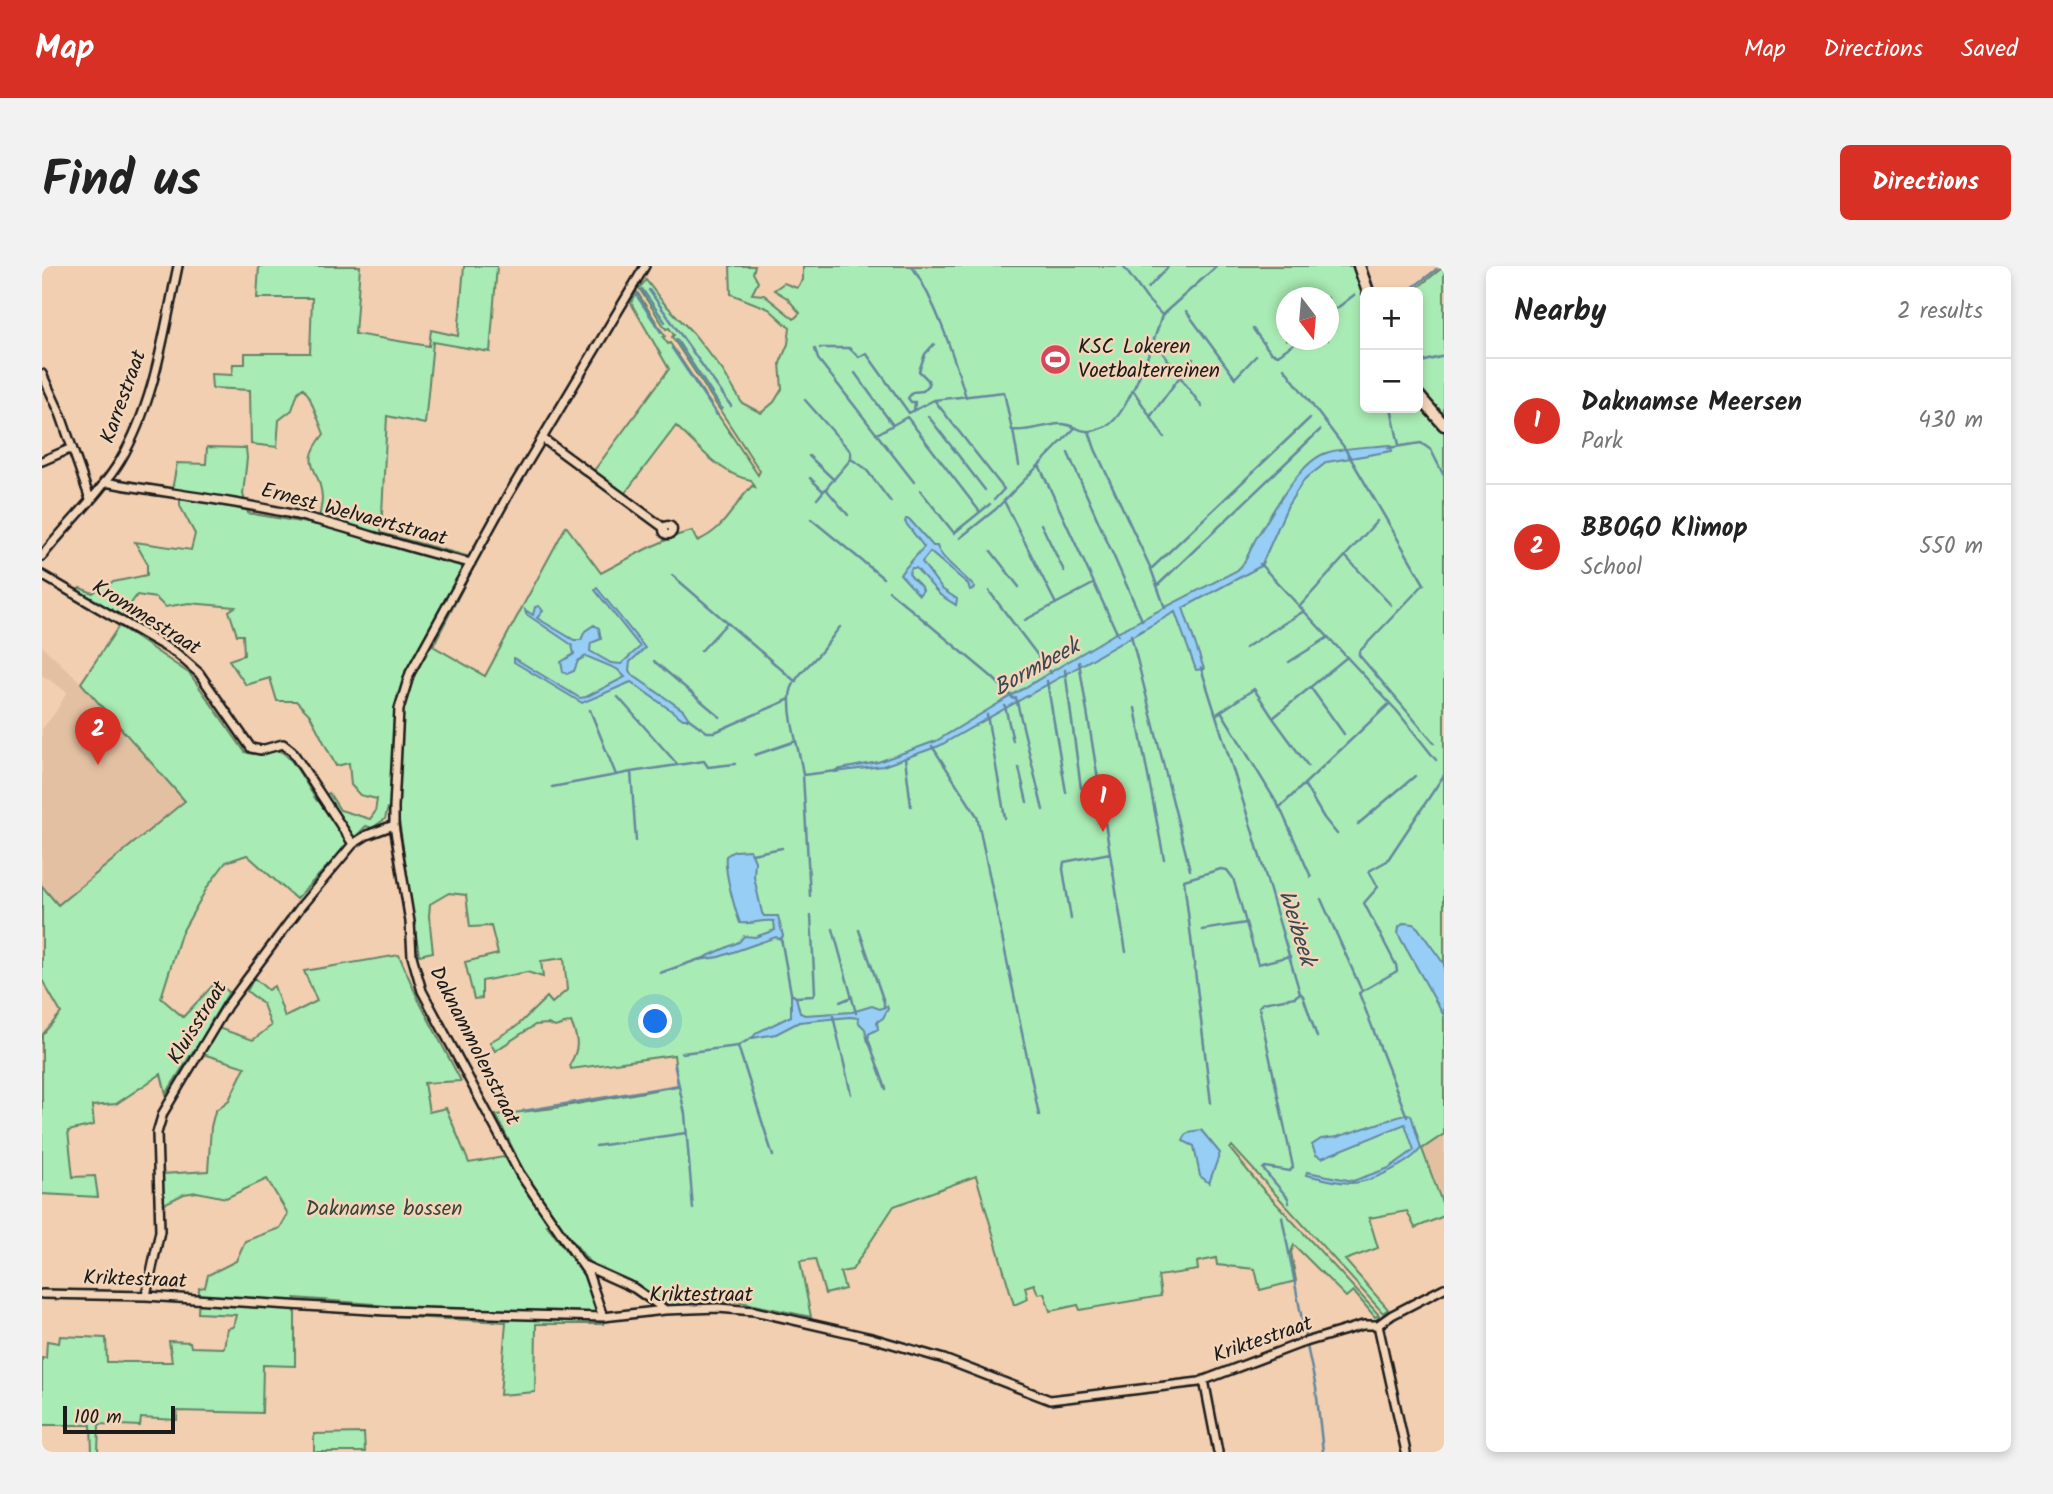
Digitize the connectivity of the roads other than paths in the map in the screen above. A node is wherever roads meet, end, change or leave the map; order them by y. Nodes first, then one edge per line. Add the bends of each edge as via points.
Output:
1 (178, 266) edge
2 (645, 266) edge
3 (1359, 266) edge
4 (1366, 287) edge
5 (42, 374) edge
6 (1423, 401) edge
7 (1444, 425) edge
8 (542, 438) junction
9 (72, 447) junction
10 (42, 461) edge
11 (104, 482) junction
12 (90, 499) junction
13 (664, 528) dead end
14 (42, 556) edge
15 (471, 562) junction
16 (42, 575) edge
17 (394, 825) junction
18 (353, 844) junction
19 (582, 1265) junction
20 (1444, 1289) edge
21 (42, 1294) edge
22 (146, 1297) junction
23 (664, 1310) junction
24 (603, 1317) junction
25 (1378, 1325) junction
26 (1204, 1380) junction
27 (1218, 1452) edge
28 (1406, 1452) edge

1 - 11 street, Karrestraat via 150,390 120,461
2 - 8 street, Daknammolenstraat
3 - 4 street
5 - 9 street
6 - 7 street
8 - 13 street
8 - 15 street, Daknammolenstraat
9 - 10 street
9 - 12 street
11 - 12 street, Karrestraat
11 - 15 street, Ernest Welvaertstraat via 306,517
12 - 14 street, Karrestraat
15 - 17 street, Daknammolenstraat via 402,693
16 - 18 street, Krommestraat via 176,653 199,673 251,748 283,744 292,751
17 - 18 street, Kluisstraat
17 - 19 street, Daknammolenstraat via 412,956 422,992 520,1174
18 - 22 street, Kluisstraat via 227,1006 163,1113 157,1133 160,1231
19 - 23 street via 634,1288
19 - 24 street, Daknammolenstraat
20 - 25 street
21 - 22 street, Kriktestraat
22 - 24 street, Kriktestraat
23 - 24 street, Kriktestraat
23 - 26 street, Kriktestraat via 754,1311 804,1322 944,1359 1050,1400
25 - 26 street, Kriktestraat via 1309,1341
25 - 28 street
26 - 27 street

